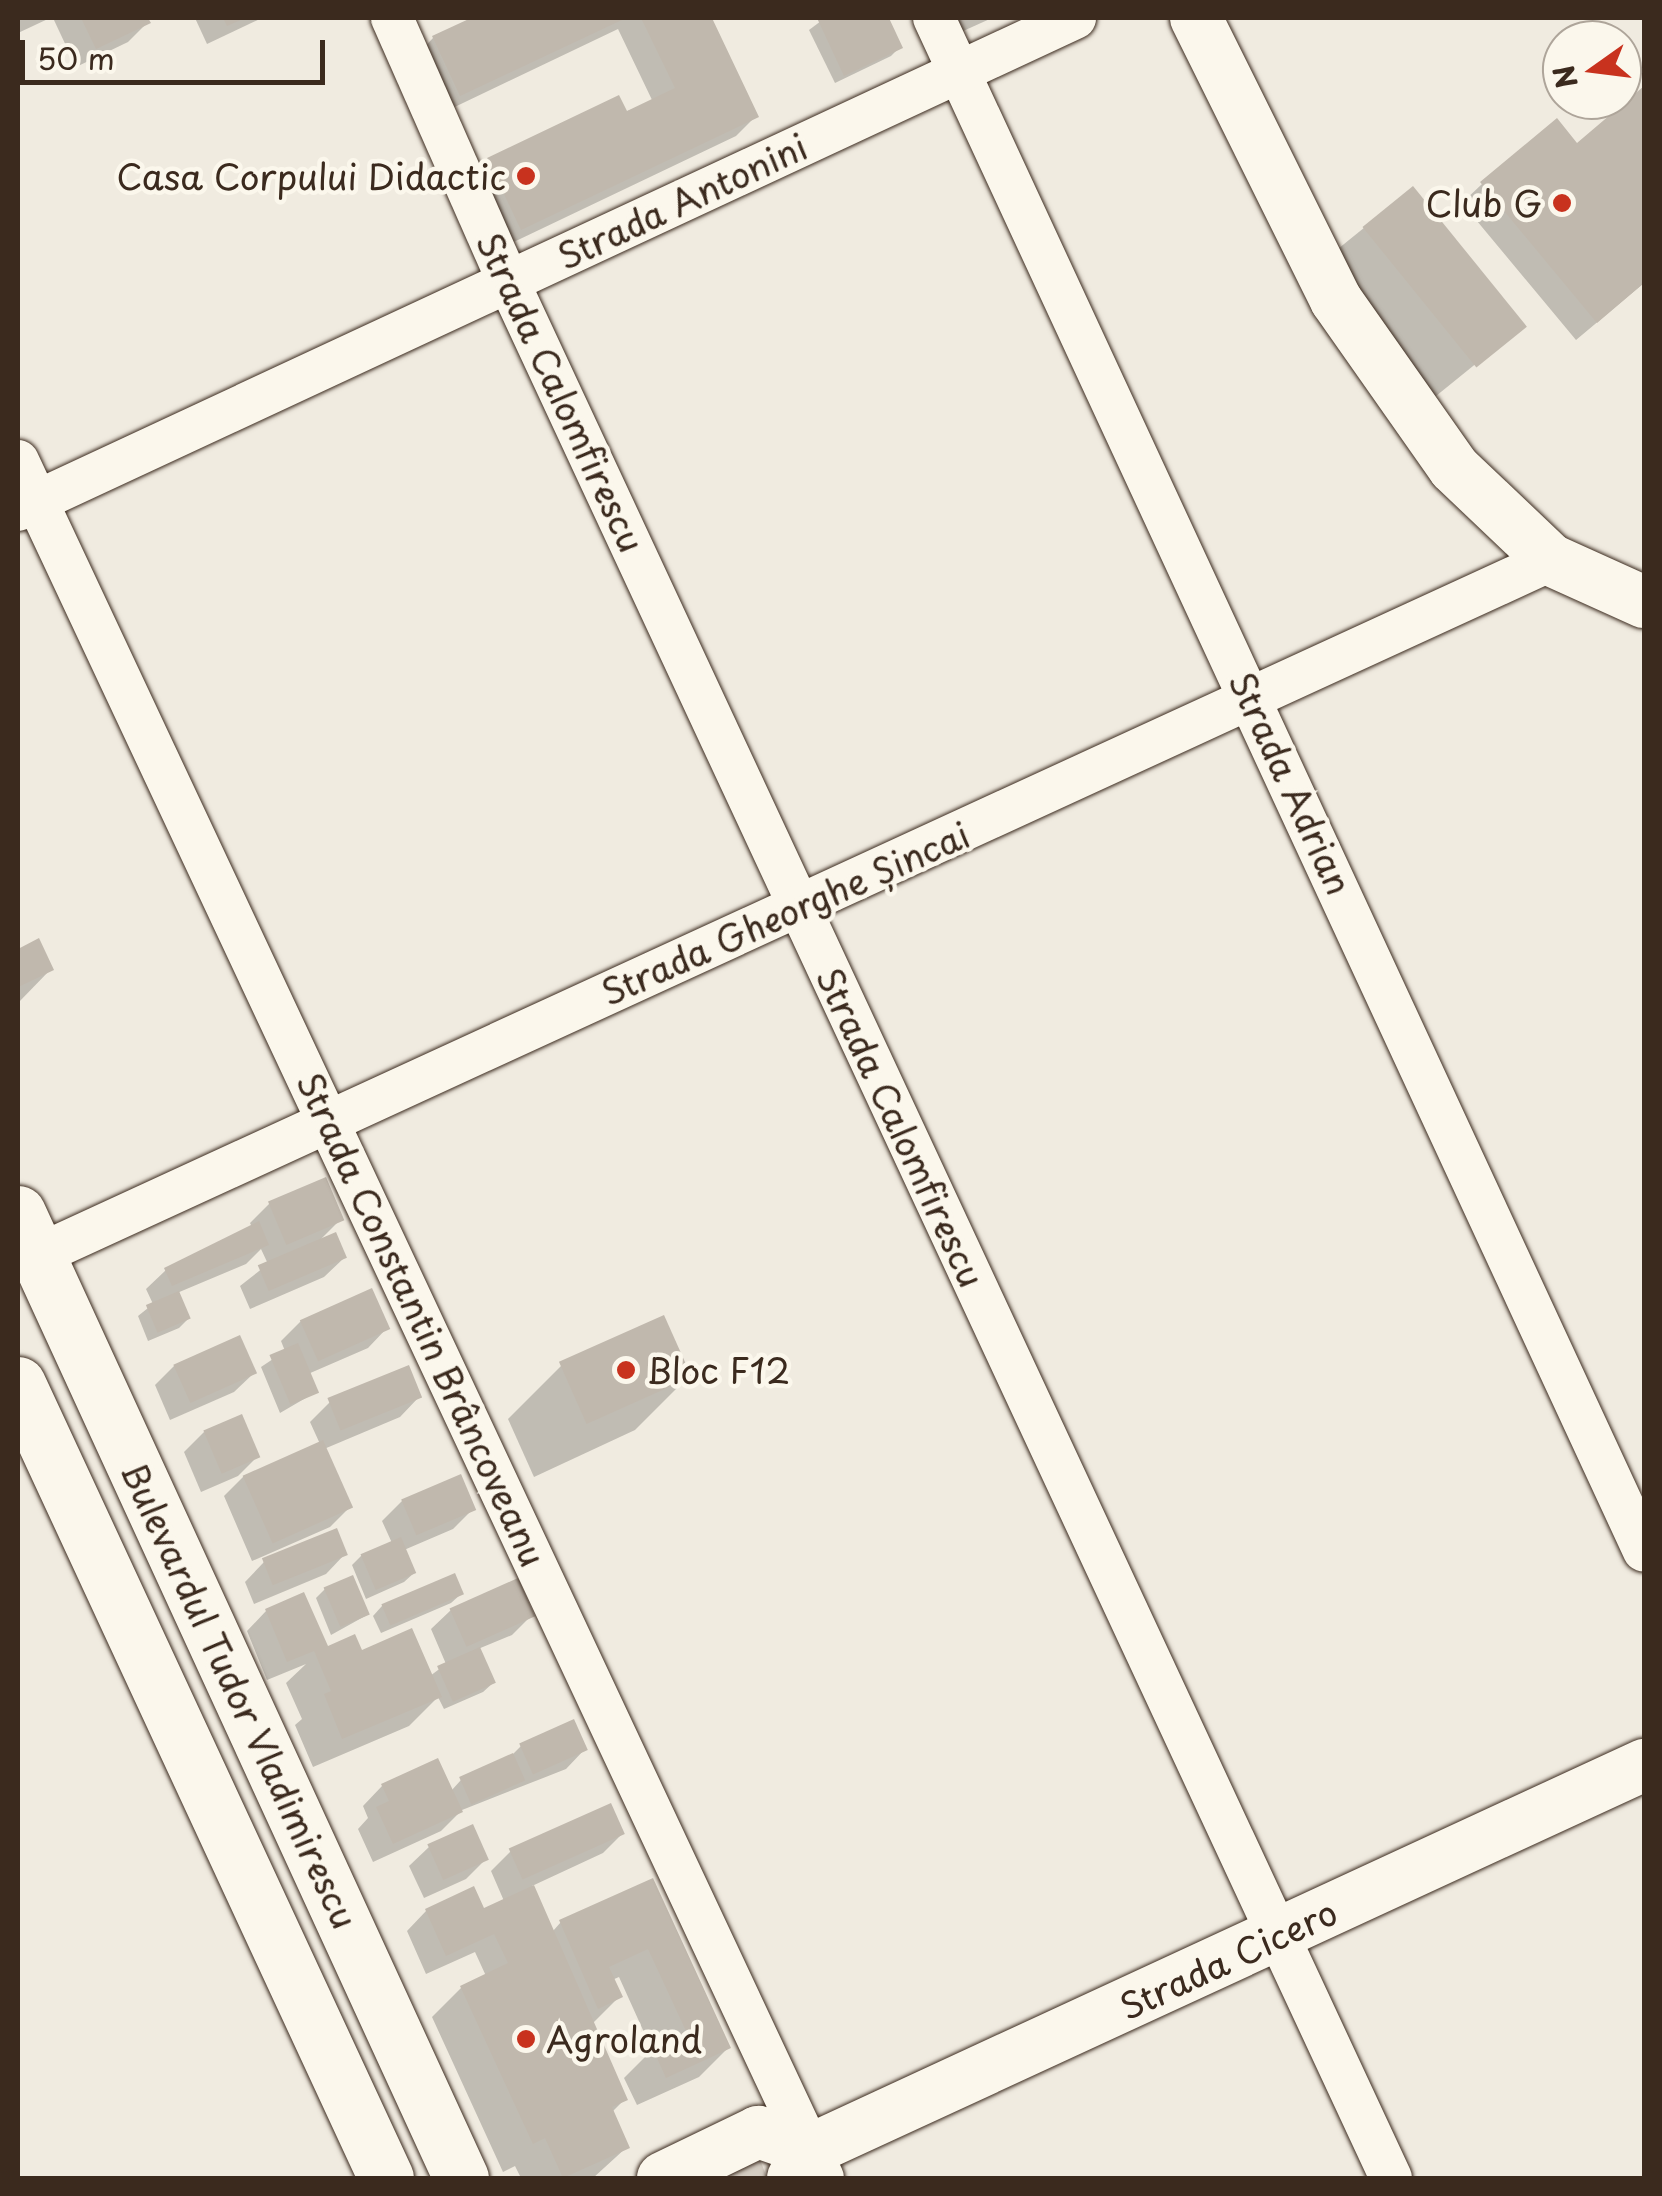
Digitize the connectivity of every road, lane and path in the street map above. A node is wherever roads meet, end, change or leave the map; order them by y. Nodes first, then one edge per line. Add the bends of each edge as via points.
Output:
1 (392, 18) edge
2 (934, 18) edge
3 (1074, 18) edge
4 (1196, 18) edge
5 (959, 71) junction
6 (510, 282) junction
7 (18, 461) edge
8 (27, 506) edge
9 (1551, 560) junction
10 (1644, 602) edge
11 (1252, 700) junction
12 (798, 907) junction
13 (329, 1121) junction
14 (24, 1244) edge
15 (18, 1384) edge
16 (1644, 1551) edge
17 (1644, 1765) edge
18 (1277, 1937) junction
19 (809, 2169) edge
20 (386, 2178) edge
21 (462, 2178) edge
22 (664, 2178) edge
23 (1391, 2178) edge

1 - 6 street, Strada Calomfirescu
2 - 5 street, Strada Adrian
3 - 5 street, Strada Antonini
4 - 9 street via 1336,300 1454,468
5 - 6 street, Strada Antonini
5 - 11 street, Strada Adrian
6 - 8 street, Strada Antonini
6 - 12 street, Strada Calomfirescu
7 - 8 street, Strada Constantin Brâncoveanu
8 - 13 street, Strada Constantin Brâncoveanu
9 - 10 street
9 - 11 street, Strada Gheorghe Șincai
11 - 12 street, Strada Gheorghe Șincai
11 - 16 street, Strada Adrian
12 - 13 street, Strada Gheorghe Șincai
12 - 18 street, Strada Calomfirescu
13 - 14 street, Strada Gheorghe Șincai
13 - 19 street, Strada Constantin Brâncoveanu
14 - 21 main road, Bulevardul Tudor Vladimirescu
15 - 20 main road, Bulevardul Tudor Vladimirescu
17 - 18 street, Strada Cicero
18 - 19 street, Strada Cicero
18 - 23 street, Strada Calomfirescu
19 - 22 street via 758,2132

